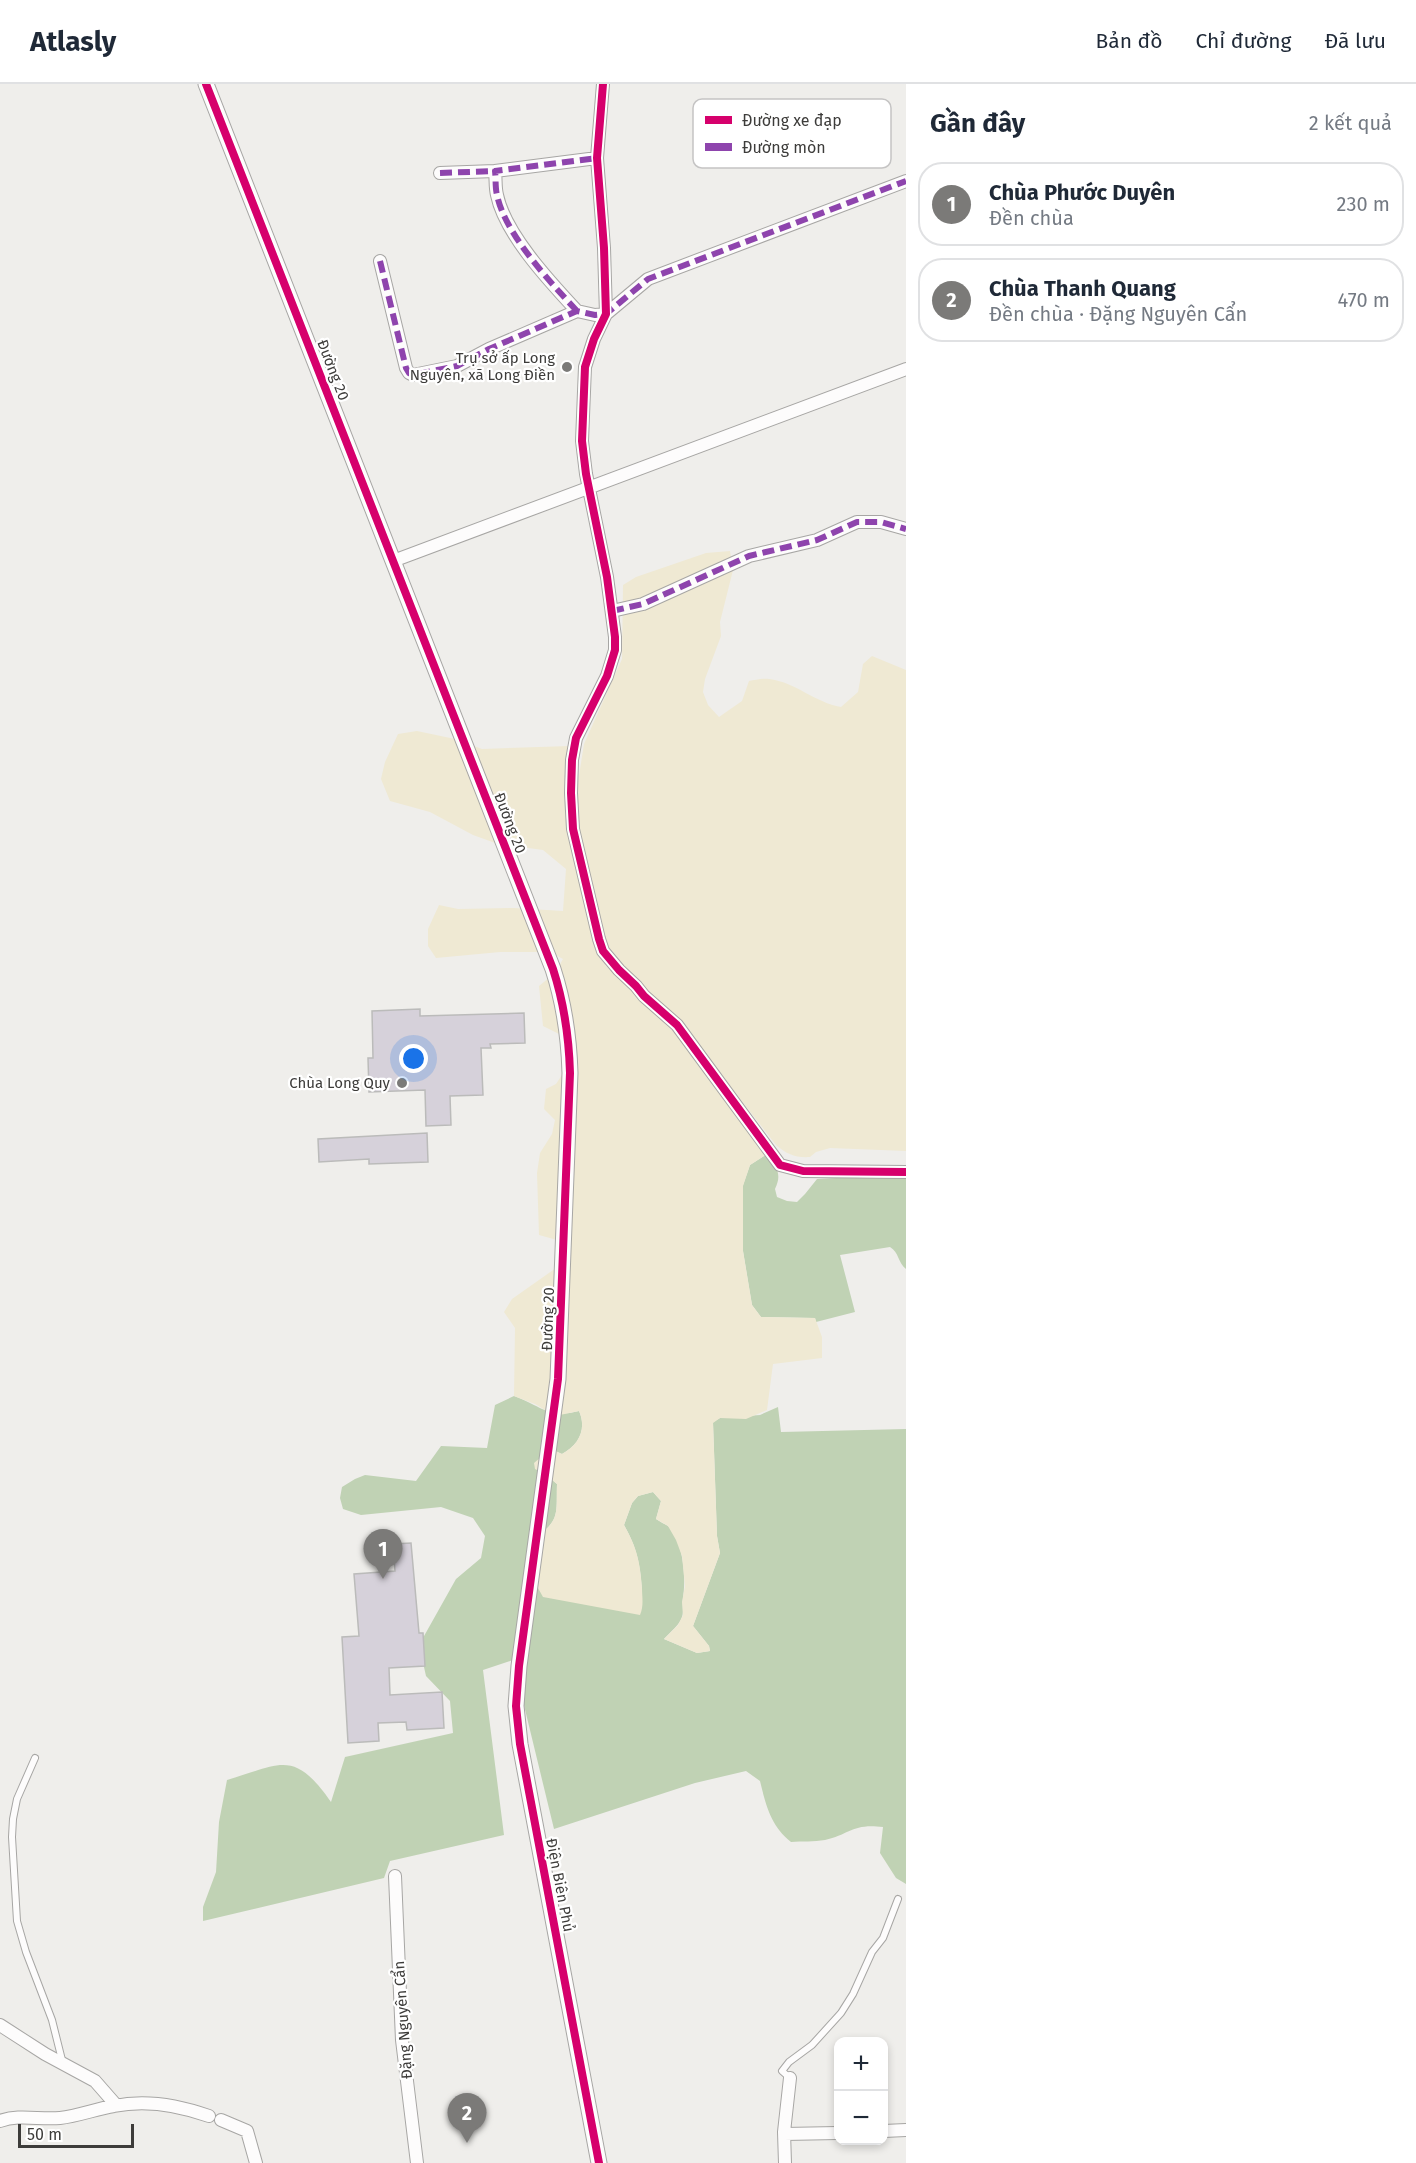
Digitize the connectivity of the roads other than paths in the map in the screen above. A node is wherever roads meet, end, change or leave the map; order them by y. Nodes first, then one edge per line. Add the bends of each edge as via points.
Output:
1 (206, 84) edge
2 (603, 84) edge
3 (597, 158) junction
4 (495, 171) junction
5 (440, 173) dead end
6 (906, 181) edge
7 (380, 261) dead end
8 (577, 311) junction
9 (606, 314) junction
10 (906, 369) edge
11 (589, 488) junction
12 (906, 529) edge
13 (393, 561) junction
14 (612, 611) junction
15 (906, 1172) edge
16 (527, 1611) joint
17 (35, 1758) dead end
18 (395, 1876) dead end
19 (898, 1899) dead end
20 (0, 2025) edge
21 (6, 2033) edge
22 (63, 2064) junction
23 (790, 2078) joint
24 (116, 2105) junction
25 (0, 2121) edge
26 (906, 2130) edge
27 (888, 2131) edge
28 (834, 2133) edge
29 (784, 2134) junction
30 (256, 2163) edge
31 (417, 2163) edge
32 (598, 2163) edge
33 (785, 2163) edge

1 - 13 street, Đường 20
2 - 3 street
3 - 4 street
3 - 9 street
4 - 5 street
4 - 8 street via 503,214 538,268
6 - 9 street via 648,279
7 - 8 street via 406,368 413,375 457,366
8 - 9 street
9 - 11 street via 585,367 582,441
10 - 11 street
11 - 13 street
11 - 14 street
12 - 14 street via 881,522 857,522 817,540 749,556 644,604
13 - 16 street, Đường 20 via 553,969 567,1032 569,1085 558,1379
14 - 15 street via 614,657 576,738 571,793 573,830 603,951 677,1025 780,1165 803,1171
16 - 32 street, Điện Biên Phủ via 517,1686 517,1725
17 - 22 lane via 17,1799 13,1819 17,1921 52,2020
18 - 31 street, Đặng Nguyên Cẩn via 402,2040
19 - 23 lane via 883,1938 872,1952 853,1994 829,2029 782,2071
20 - 21 street
21 - 22 street
22 - 24 street via 95,2081
23 - 29 street
24 - 25 street via 68,2117 12,2117
24 - 30 street via 181,2106 247,2130
26 - 27 street
28 - 29 street
29 - 33 street

